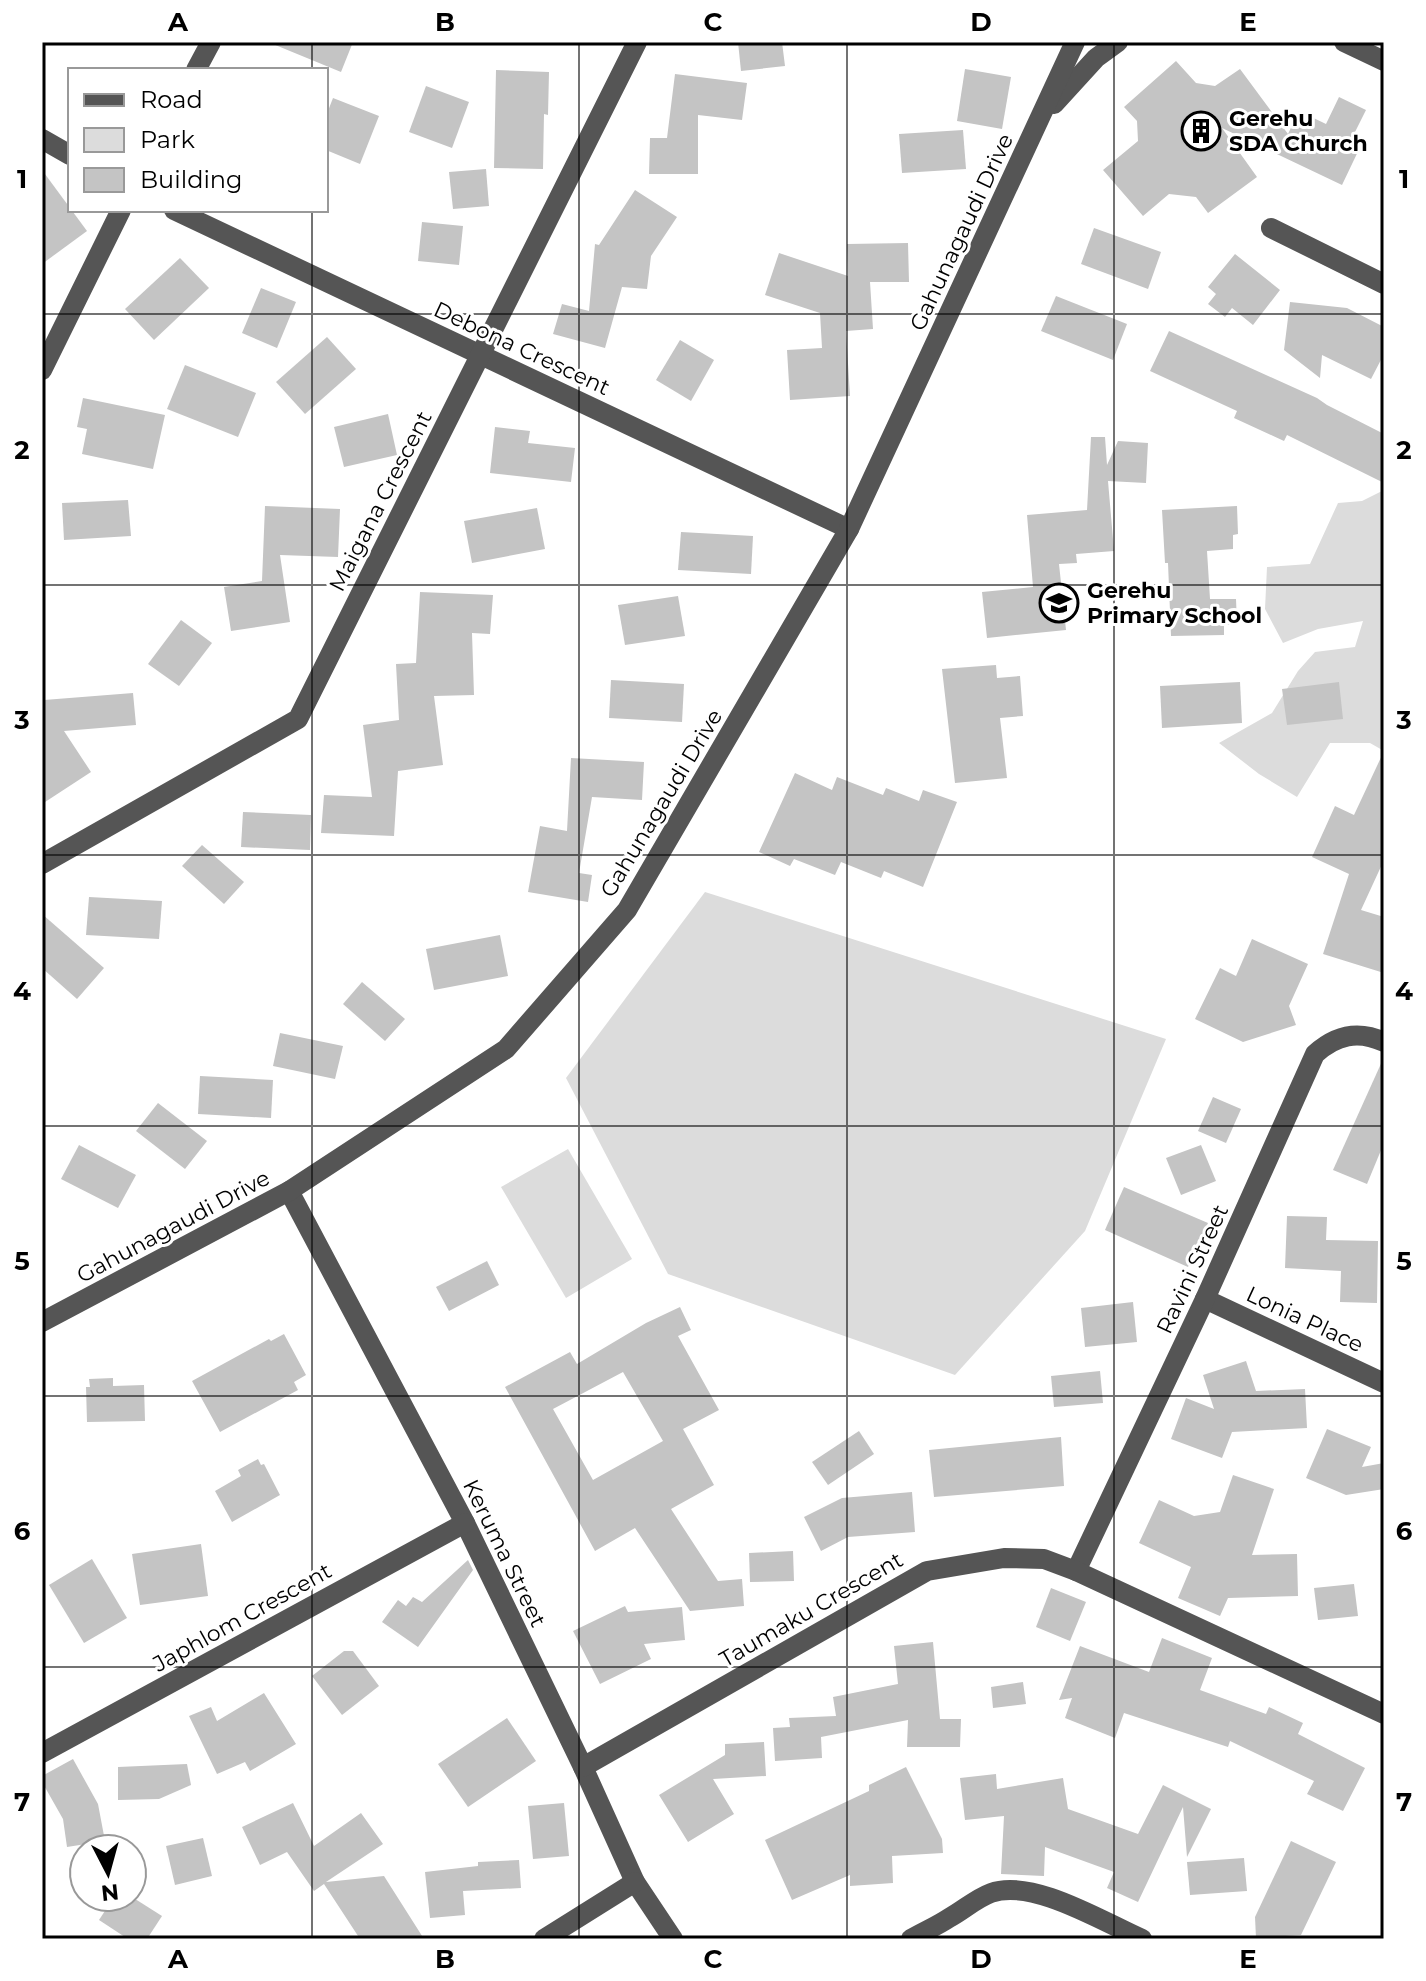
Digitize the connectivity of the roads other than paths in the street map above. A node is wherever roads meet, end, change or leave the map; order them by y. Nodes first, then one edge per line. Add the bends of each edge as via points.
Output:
1 (211, 42) edge
2 (637, 42) edge
3 (1075, 42) edge
4 (1103, 42) edge
5 (1118, 42) edge
6 (1344, 42) edge
7 (1384, 61) edge
8 (197, 68) edge
9 (1041, 118) junction
10 (42, 139) edge
11 (68, 154) edge
12 (120, 212) edge
13 (178, 212) edge
14 (1271, 228) dead end
15 (1384, 284) edge
16 (481, 355) junction
17 (42, 370) edge
18 (849, 529) junction
19 (42, 864) edge
20 (1384, 1042) edge
21 (289, 1191) junction
22 (1205, 1299) junction
23 (42, 1322) edge
24 (1384, 1383) edge
25 (465, 1523) junction
26 (1076, 1571) junction
27 (1384, 1714) edge
28 (42, 1753) edge
29 (583, 1767) junction
30 (635, 1882) junction
31 (544, 1939) edge
32 (673, 1939) edge
33 (911, 1939) edge
34 (1142, 1939) edge

1 - 8 street
2 - 16 street, Maigana Crescent
3 - 9 street, Gahunagaudi Drive
4 - 9 street, Gahunagaudi Drive
5 - 9 street via 1096,58
6 - 7 street
9 - 18 street, Gahunagaudi Drive
10 - 11 street
12 - 17 street
13 - 16 street, Debona Crescent
14 - 15 street
16 - 18 street, Debona Crescent
16 - 19 street, Maigana Crescent via 298,719
18 - 21 street, Gahunagaudi Drive via 627,910 506,1049
20 - 22 street, Ravini Street via 1341,1037 1315,1054
21 - 23 street, Gahunagaudi Drive
21 - 25 street, Keruma Street
22 - 24 street, Lonia Place
22 - 26 street, Ravini Street
25 - 28 street, Japhlom Crescent
25 - 29 street, Keruma Street
26 - 27 street, Taumaku Crescent
26 - 29 street, Taumaku Crescent via 1044,1559 1004,1558 927,1571
29 - 30 street, Keruma Street
30 - 31 street
30 - 32 street, Keruma Street
33 - 34 street via 972,1901 995,1891 1020,1889 1044,1894

